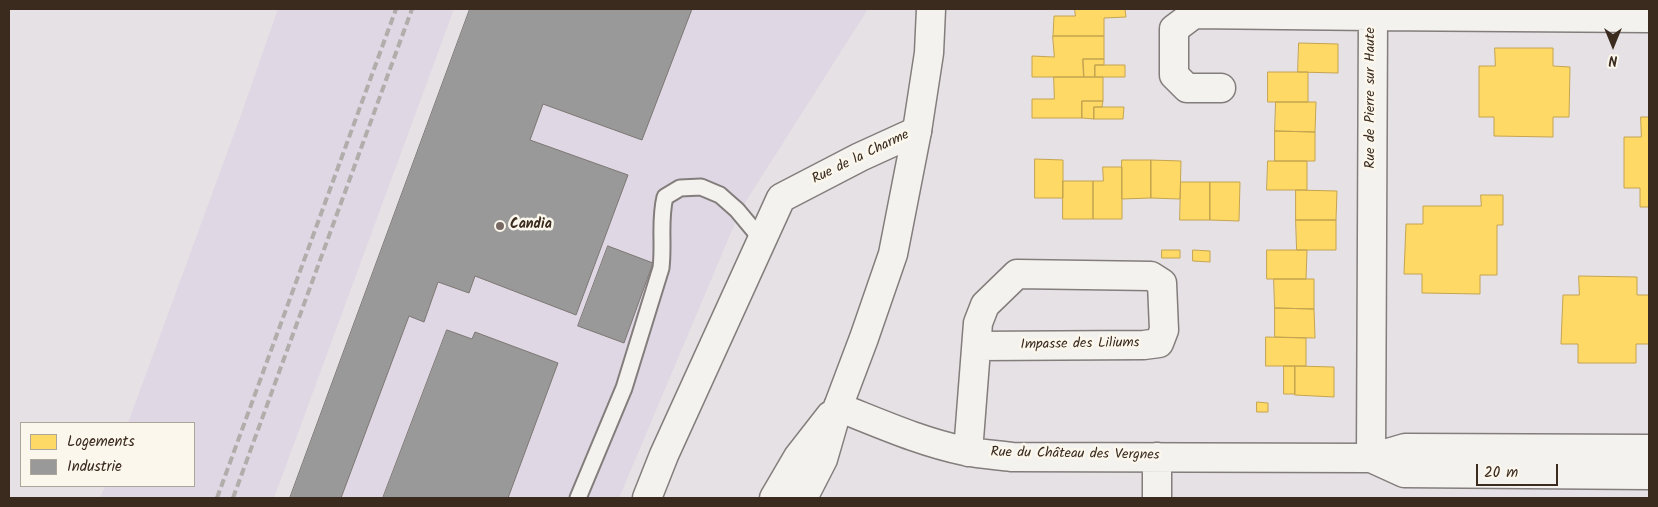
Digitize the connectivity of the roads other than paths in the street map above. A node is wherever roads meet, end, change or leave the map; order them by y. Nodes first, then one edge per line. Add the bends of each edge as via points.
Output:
1 (931, 9) edge
2 (950, 9) edge
3 (1642, 15) edge
4 (1373, 16) junction
5 (928, 53) junction
6 (1221, 88) dead end
7 (917, 131) junction
8 (762, 240) junction
9 (977, 346) junction
10 (838, 407) junction
11 (1649, 449) edge
12 (968, 452) junction
13 (1157, 457) junction
14 (1371, 458) junction
15 (1649, 475) edge
16 (578, 498) edge
17 (646, 498) edge
18 (774, 498) edge
19 (803, 498) edge
20 (1157, 498) edge

1 - 5 street
2 - 5 street
3 - 4 street, Rue de Pierre sur Haute
4 - 6 street via 1194,14 1174,29 1174,75 1187,88
4 - 14 street, Rue de Pierre sur Haute
5 - 7 street
7 - 8 street, Rue de la Charme via 781,198
7 - 10 street, Rue de la Charme via 893,254
8 - 16 lane via 720,195 701,187 680,188 665,197 661,268 624,388
8 - 17 street, Rue de la Charme
9 - 9 street, Impasse des Liliums via 978,323 985,305 1017,274 1152,276 1162,283 1164,330 1158,343
9 - 12 street, Impasse des Liliums
10 - 12 street, Rue du Château des Vergnes via 911,436
10 - 18 street via 798,457
10 - 19 street, Rue de la Charme via 822,459
11 - 14 street, Rue du Château des Vergnes via 1406,448
12 - 13 street, Rue du Château des Vergnes via 1012,457
13 - 14 street, Rue du Château des Vergnes
13 - 20 street
14 - 15 street, Rue du Château des Vergnes via 1404,473

